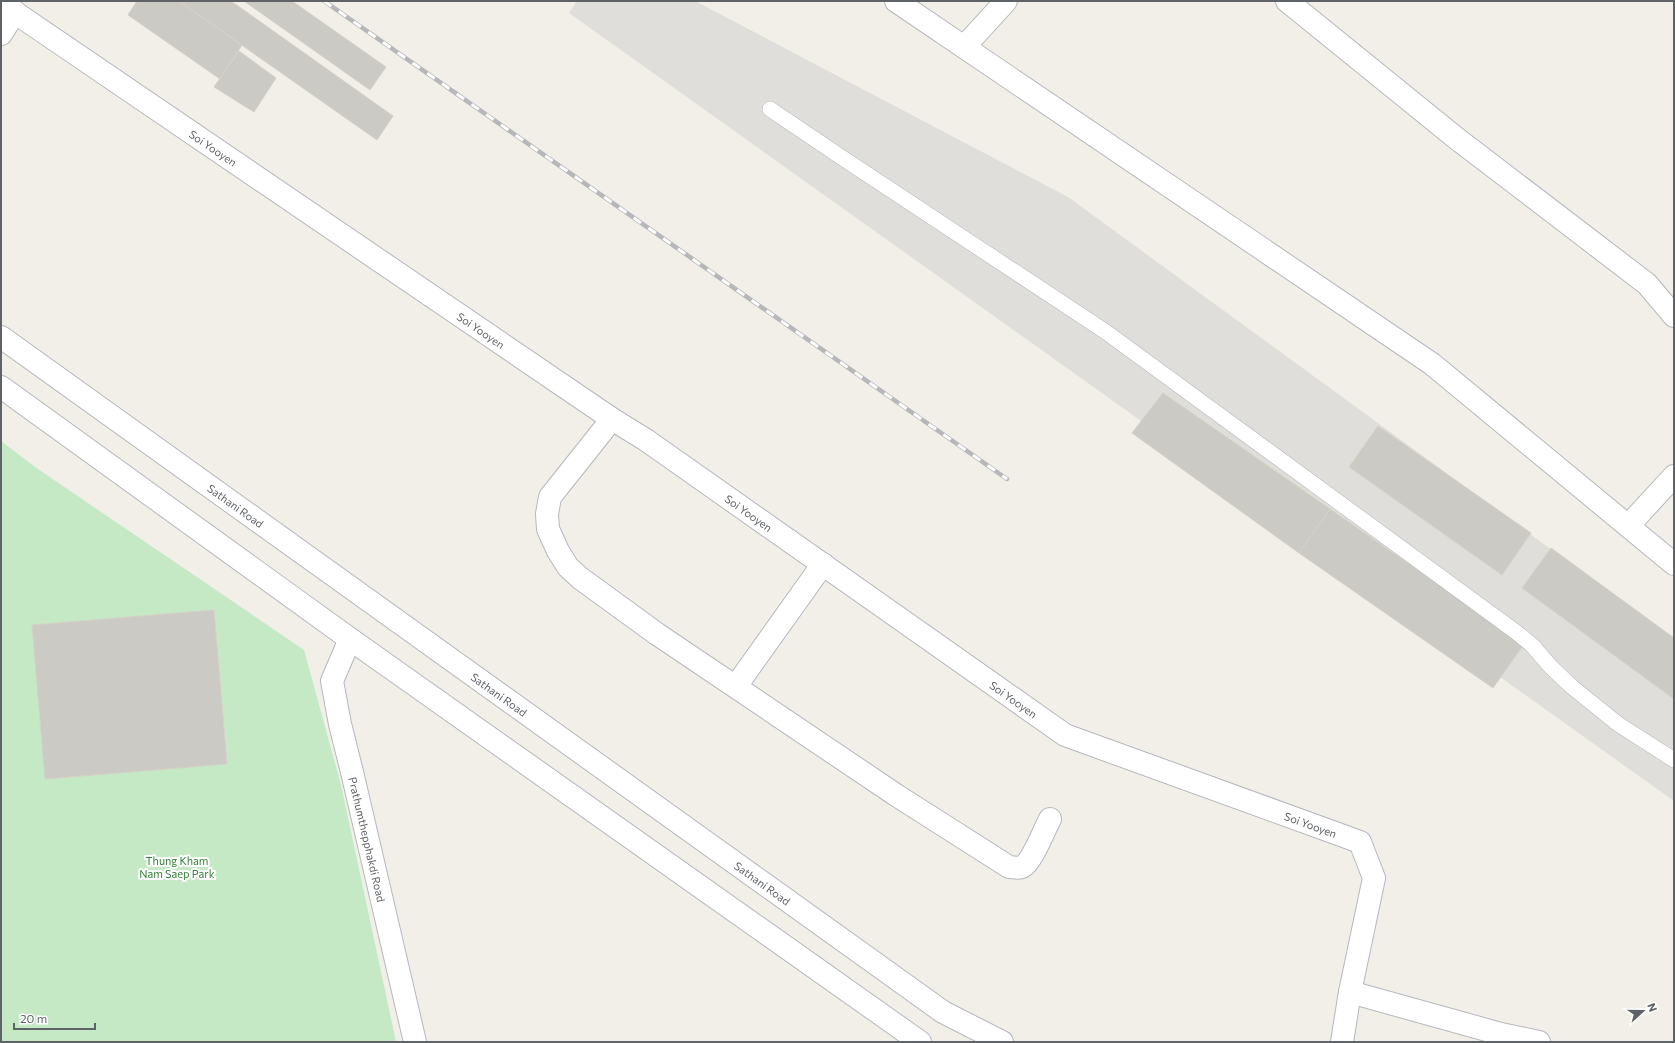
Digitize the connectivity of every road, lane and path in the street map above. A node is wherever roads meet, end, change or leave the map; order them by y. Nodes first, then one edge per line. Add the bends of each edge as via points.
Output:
1 (896, 1) edge
2 (1006, 1) edge
3 (1288, 1) edge
4 (8, 8) edge
5 (1, 34) edge
6 (964, 47) junction
7 (770, 109) dead end
8 (1674, 316) edge
9 (1, 337) edge
10 (1, 387) edge
11 (612, 419) junction
12 (1674, 476) edge
13 (1628, 526) junction
14 (823, 564) junction
15 (1674, 564) edge
16 (350, 639) junction
17 (736, 686) junction
18 (1674, 760) edge
19 (1050, 819) dead end
20 (1350, 992) junction
21 (415, 1042) edge
22 (920, 1042) edge
23 (1002, 1042) edge
24 (1342, 1042) edge
25 (1539, 1042) edge

1 - 6 street
2 - 6 street
3 - 8 street via 1456,138 1646,284
4 - 5 street
4 - 11 street, Soi Yooyen
6 - 13 street via 1432,364
7 - 18 lane via 1106,332 1516,632 1572,687 1618,724
9 - 23 street, Sathani Road via 943,1012
10 - 16 street
11 - 14 street, Soi Yooyen
11 - 17 street via 550,497 546,514 553,540 568,567 580,578 657,634
12 - 13 street
13 - 15 street
14 - 17 street
14 - 20 street, Soi Yooyen via 1065,735 1360,842 1374,878
16 - 21 street, Prathumthepphakdi Road via 332,681
16 - 22 street
17 - 19 street via 896,795 1009,866 1018,868 1026,863
20 - 24 street, Soi Yooyen
20 - 25 street via 1500,1034

